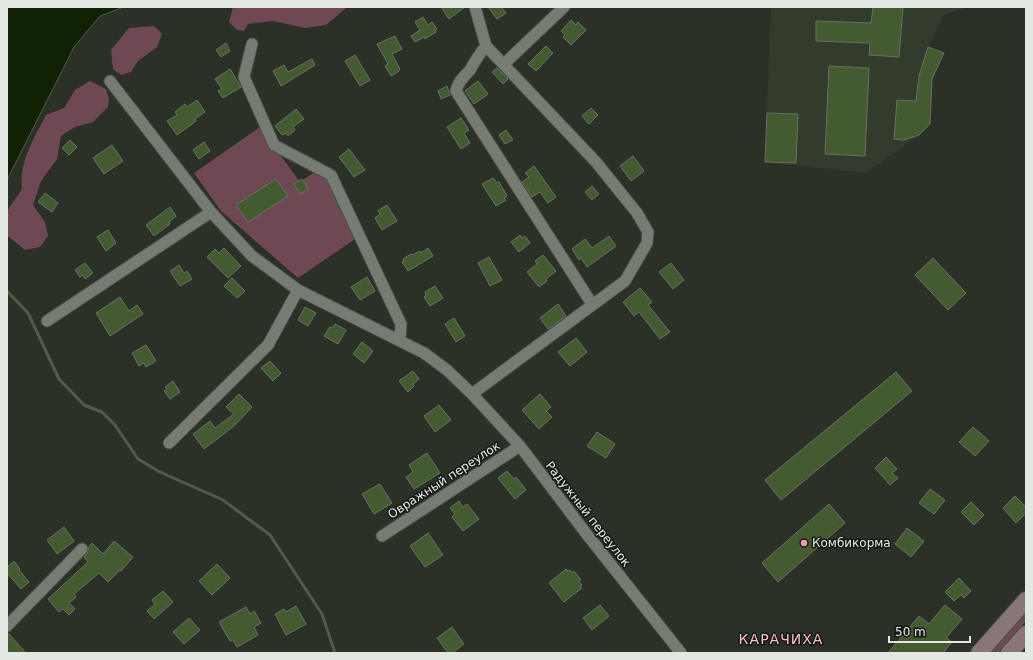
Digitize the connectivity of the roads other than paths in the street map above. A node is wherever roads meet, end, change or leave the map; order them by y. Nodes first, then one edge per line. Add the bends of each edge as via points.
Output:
1 (475, 7) edge
2 (564, 7) edge
3 (252, 44) dead end
4 (486, 46) junction
5 (504, 64) junction
6 (110, 81) dead end
7 (211, 212) junction
8 (298, 290) junction
9 (592, 304) junction
10 (47, 321) dead end
11 (400, 340) junction
12 (472, 394) junction
13 (169, 443) dead end
14 (520, 446) junction
15 (382, 536) dead end
16 (82, 550) dead end
17 (1026, 600) edge
18 (7, 626) edge
19 (1026, 634) edge
20 (681, 653) edge
21 (979, 653) edge
22 (1009, 653) edge

1 - 4 street
2 - 5 street
3 - 11 street via 244,77 274,144 331,175 401,324
4 - 5 street
4 - 9 street via 460,80 456,91
5 - 9 street via 596,162 637,213 648,232 647,243 625,281
6 - 7 street, Радужный переулок
7 - 8 street, Радужный переулок via 252,256
7 - 10 street
8 - 11 street, Радужный переулок
8 - 13 street via 268,345
9 - 12 street
11 - 12 street, Радужный переулок via 447,370
12 - 14 street, Радужный переулок
14 - 15 street, Овражный переулок
14 - 20 street, Радужный переулок
16 - 18 street
17 - 21 main road
19 - 22 main road

